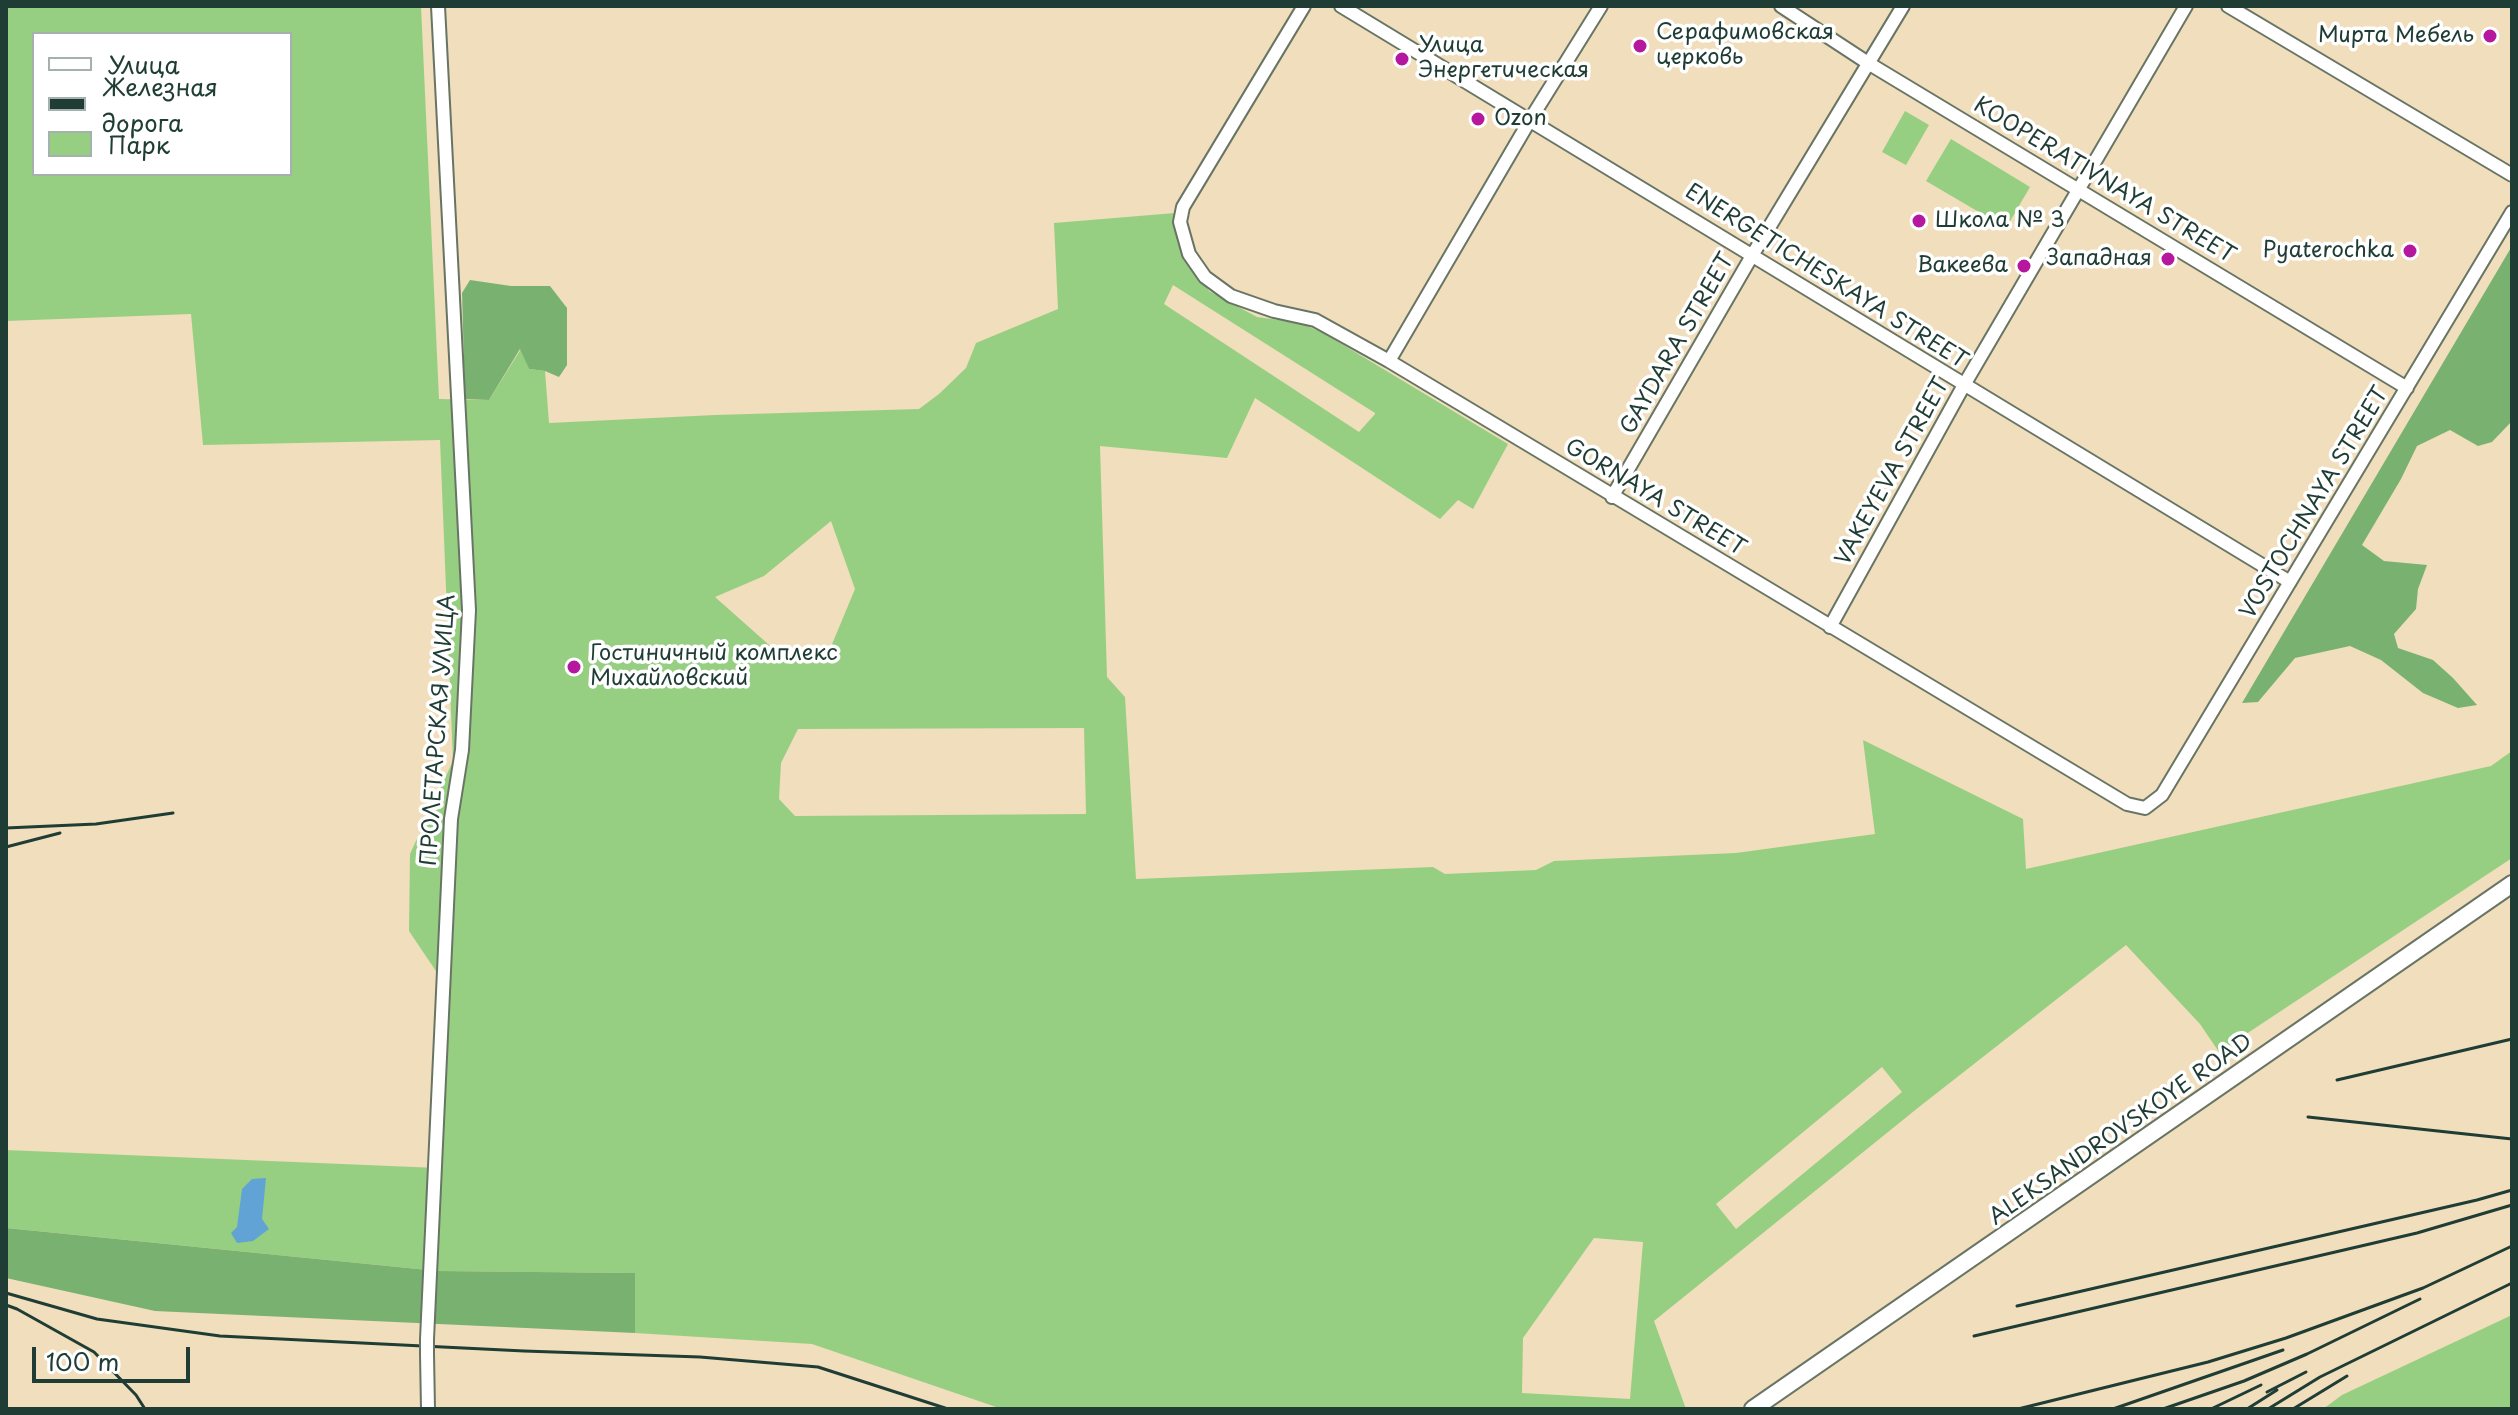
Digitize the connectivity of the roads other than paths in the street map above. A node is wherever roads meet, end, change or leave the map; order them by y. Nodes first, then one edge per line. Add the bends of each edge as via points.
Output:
1 (438, 6) edge
2 (1304, 6) edge
3 (1341, 6) edge
4 (1601, 6) edge
5 (1781, 6) edge
6 (1903, 6) edge
7 (2186, 6) edge
8 (2228, 6) edge
9 (1868, 63) junction
10 (1530, 120) junction
11 (2512, 175) edge
12 (2078, 191) junction
13 (2512, 212) edge
14 (1753, 254) junction
15 (1389, 361) junction
16 (1964, 385) junction
17 (2407, 388) junction
18 (1612, 497) junction
19 (2290, 582) junction
20 (1830, 627) junction
21 (2145, 808) joint
22 (2512, 884) edge
23 (428, 1409) edge
24 (1753, 1409) edge

1 - 23 street, ПРОЛЕТАРСКАЯ УЛИЦА, bridge via 469,610 462,750 451,819
2 - 15 street, GORNAYA STREET via 1183,207 1180,222 1189,254 1205,277 1231,296 1315,320
3 - 10 street, ENERGETICHESKAYA STREET
4 - 10 street
5 - 9 street, KOOPERATIVNAYA STREET
6 - 9 street, GAYDARA STREET
7 - 12 street, VAKEYEVA STREET
8 - 11 street
9 - 12 street, KOOPERATIVNAYA STREET
9 - 14 street, GAYDARA STREET
10 - 14 street, ENERGETICHESKAYA STREET
10 - 15 street
12 - 16 street, VAKEYEVA STREET
12 - 17 street, KOOPERATIVNAYA STREET
13 - 17 street, VOSTOCHNAYA STREET
14 - 16 street, ENERGETICHESKAYA STREET
14 - 18 street, GAYDARA STREET
15 - 18 street, GORNAYA STREET
16 - 19 street, ENERGETICHESKAYA STREET
16 - 20 street, VAKEYEVA STREET
17 - 19 street, VOSTOCHNAYA STREET
18 - 20 street, GORNAYA STREET
19 - 21 street, VOSTOCHNAYA STREET via 2162,795
20 - 21 street, GORNAYA STREET via 2127,804
22 - 24 main road, ALEKSANDROVSKOYE ROAD

